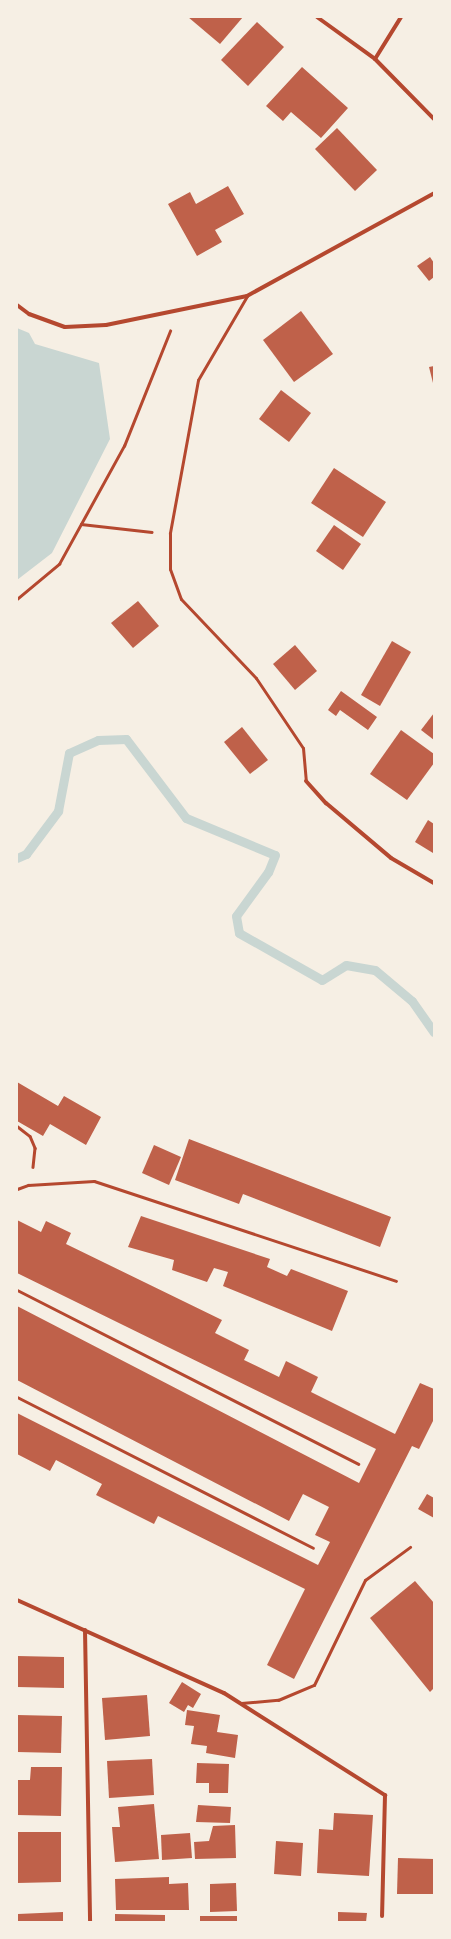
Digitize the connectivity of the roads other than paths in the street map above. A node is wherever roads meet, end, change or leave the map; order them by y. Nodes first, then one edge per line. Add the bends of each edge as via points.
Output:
1 (317, 17) edge
2 (401, 17) edge
3 (375, 59) junction
4 (433, 116) edge
5 (434, 193) edge
6 (247, 296) junction
7 (17, 305) edge
8 (306, 782) joint
9 (434, 883) edge
10 (17, 1189) edge
11 (396, 1281) dead end
12 (17, 1290) edge
13 (17, 1396) edge
14 (358, 1464) dead end
15 (410, 1547) dead end
16 (313, 1548) dead end
17 (17, 1600) edge
18 (85, 1630) junction
19 (241, 1703) junction
20 (382, 1916) dead end
21 (90, 1922) edge

1 - 3 street
2 - 3 street
3 - 4 street
5 - 6 street
6 - 7 street via 106,326 65,327 29,314
6 - 8 lane via 198,380 170,533 170,569 181,600 256,678 303,748
8 - 9 street via 326,803 391,858
10 - 11 lane via 28,1185 94,1182
12 - 14 lane
13 - 16 lane
15 - 19 lane via 364,1580 314,1685 278,1700
17 - 18 street
18 - 19 street
18 - 21 street
19 - 20 street via 385,1795

